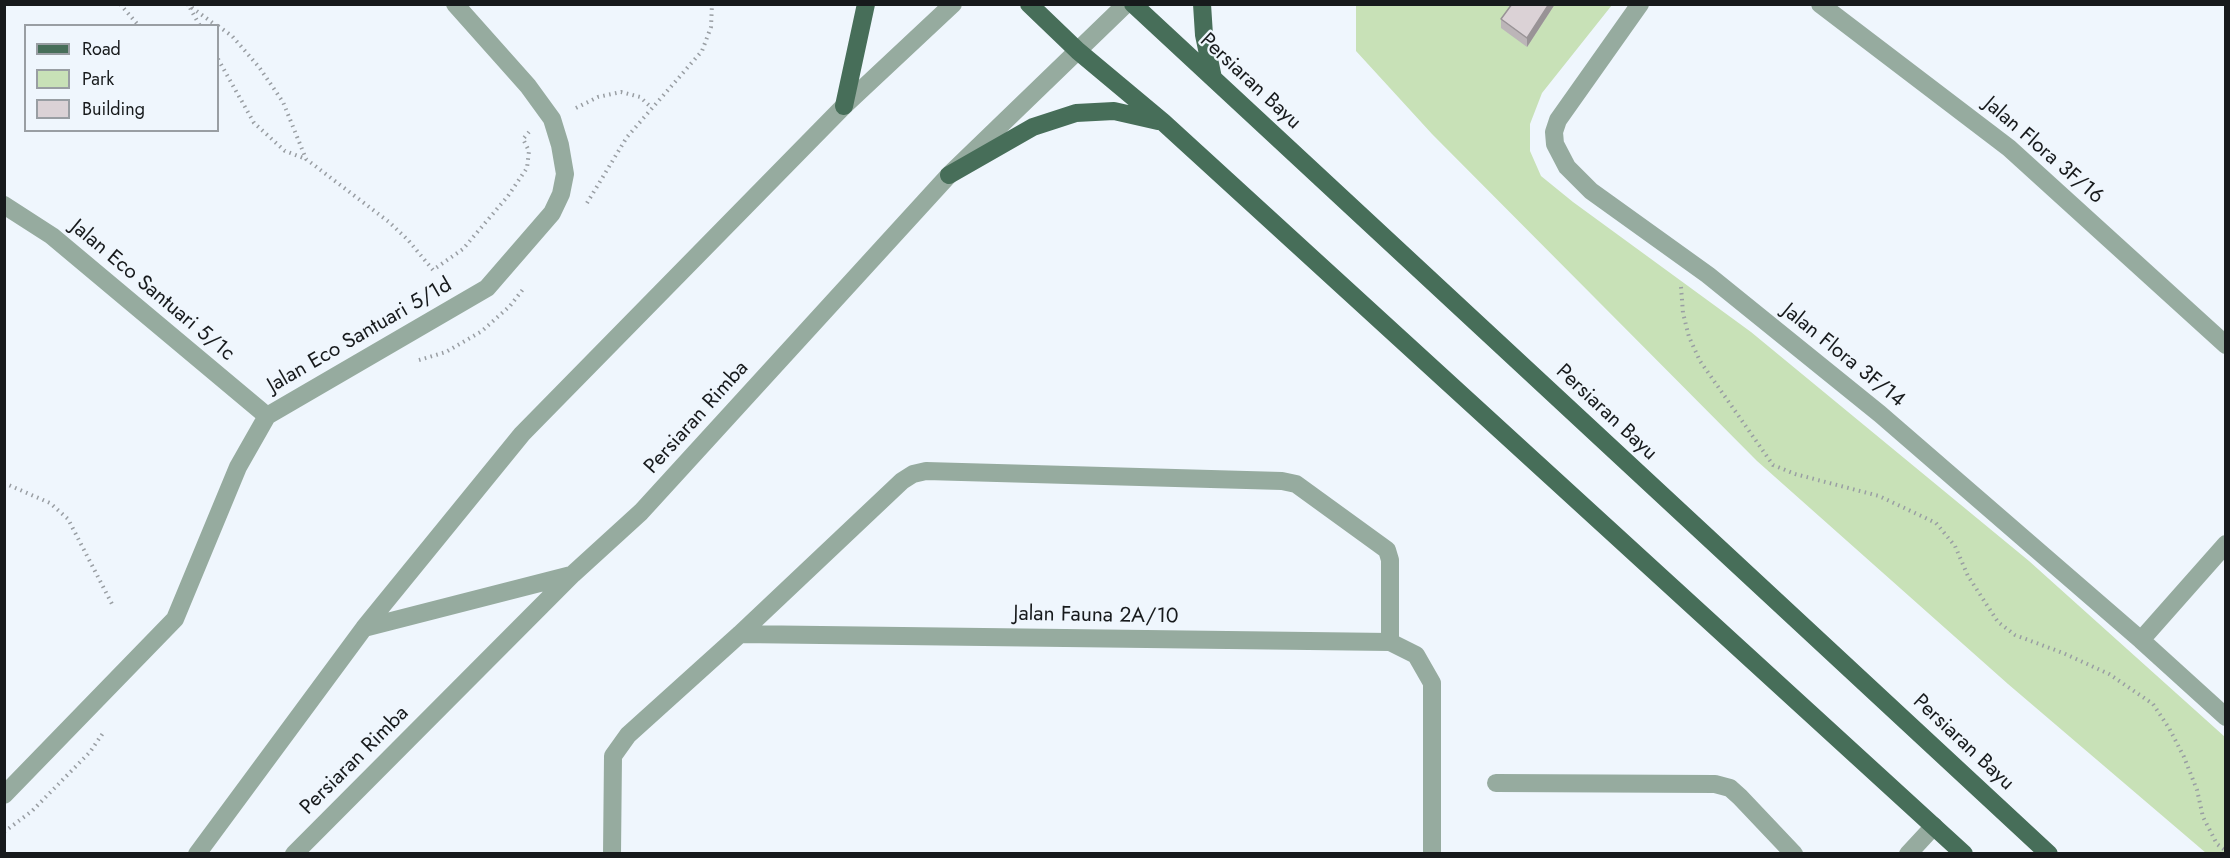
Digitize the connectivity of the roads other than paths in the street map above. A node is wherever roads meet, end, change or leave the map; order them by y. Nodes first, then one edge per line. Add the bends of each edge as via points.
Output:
1 (454, 4) edge
2 (866, 4) edge
3 (953, 4) edge
4 (1029, 4) edge
5 (1126, 4) edge
6 (1133, 4) edge
7 (1202, 4) edge
8 (1640, 4) edge
9 (1820, 4) edge
10 (1078, 51) junction
11 (1213, 78) junction
12 (844, 106) junction
13 (1163, 122) junction
14 (949, 176) junction
15 (4, 205) edge
16 (2226, 345) edge
17 (267, 416) junction
18 (2226, 544) edge
19 (573, 574) junction
20 (364, 628) junction
21 (740, 634) junction
22 (2141, 640) junction
23 (1390, 642) junction
24 (2226, 717) edge
25 (1496, 783) dead end
26 (4, 795) edge
27 (1934, 826) junction
28 (197, 854) edge
29 (294, 854) edge
30 (612, 854) edge
31 (1432, 854) edge
32 (1794, 854) edge
33 (1908, 854) edge
34 (1964, 854) edge
35 (2049, 854) edge

1 - 17 street, Jalan Eco Santuari 5/1d via 528,86 552,119 565,174 561,194 552,213 487,288
2 - 12 main road
3 - 12 street
4 - 10 main road
5 - 10 street, Persiaran Rimba
6 - 11 main road, Persiaran Bayu
7 - 11 main road
8 - 22 street, Jalan Flora 3F/14 via 1558,120 1555,144 1567,167 1591,190 1708,275 1880,414
9 - 16 street, Jalan Flora 3F/16 via 2009,148
10 - 13 main road
10 - 14 street, Persiaran Rimba
11 - 35 main road, Persiaran Bayu
12 - 20 street via 522,434
13 - 14 main road via 1114,111 1076,113 1033,127
13 - 27 main road
14 - 19 street, Persiaran Rimba via 641,512
15 - 17 street, Jalan Eco Santuari 5/1c via 52,236
17 - 26 street, Jalan Eco Santuari 5/1d via 238,467 175,619
18 - 22 street
19 - 20 street
19 - 29 street, Persiaran Rimba
20 - 28 street
21 - 23 street, Jalan Fauna 2A/10
21 - 23 street via 902,481 926,471 1296,484 1387,550
21 - 30 street via 628,735 613,756
22 - 24 street, Jalan Flora 3F/14
23 - 31 street, Jalan Fauna 2A/10 via 1416,655 1432,683
25 - 32 street via 1715,784 1730,788
27 - 33 street
27 - 34 main road

